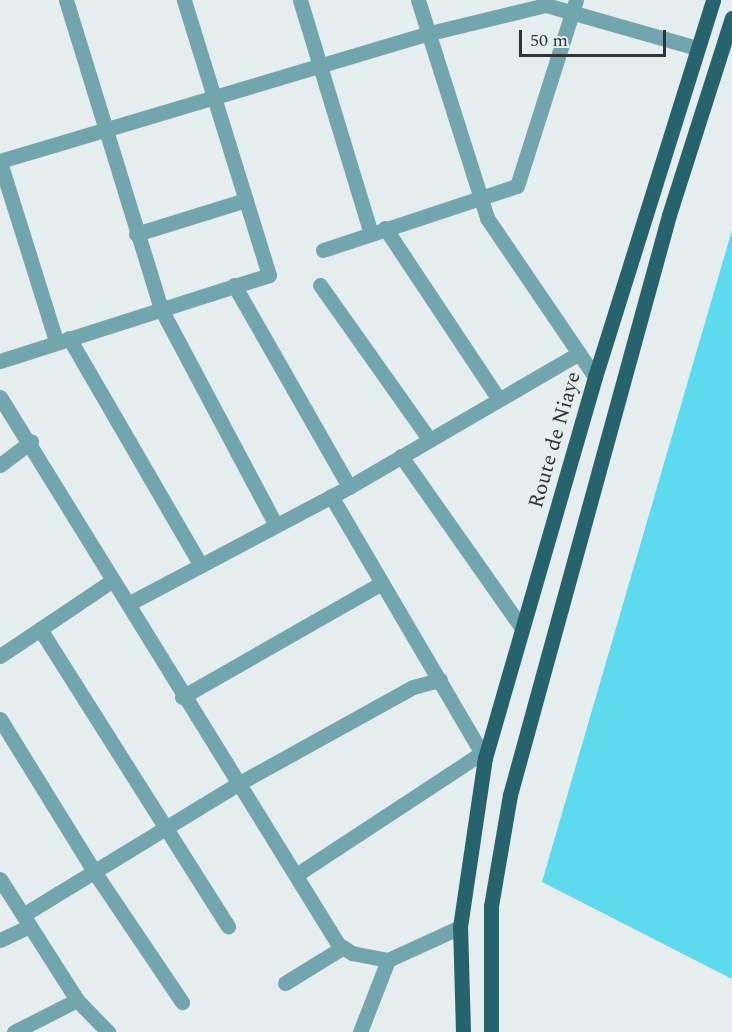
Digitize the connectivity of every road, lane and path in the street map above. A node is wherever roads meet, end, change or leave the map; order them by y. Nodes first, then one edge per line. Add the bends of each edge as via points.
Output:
1 (66, 0) edge
2 (184, 0) edge
3 (300, 0) edge
4 (418, 0) edge
5 (713, 0) edge
6 (575, 5) edge
7 (732, 18) edge
8 (426, 34) junction
9 (697, 48) junction
10 (322, 67) junction
11 (215, 99) junction
12 (108, 129) junction
13 (0, 161) edge
14 (246, 200) junction
15 (480, 200) junction
16 (378, 231) junction
17 (136, 234) junction
18 (323, 250) dead end
19 (234, 285) junction
20 (320, 285) dead end
21 (161, 309) junction
22 (63, 339) junction
23 (579, 353) junction
24 (0, 361) edge
25 (595, 377) junction
26 (0, 397) edge
27 (498, 398) junction
28 (429, 439) junction
29 (31, 442) junction
30 (401, 456) junction
31 (0, 465) edge
32 (349, 487) junction
33 (331, 496) junction
34 (276, 525) junction
35 (201, 566) junction
36 (113, 580) junction
37 (382, 583) junction
38 (128, 604) junction
39 (522, 628) junction
40 (40, 629) junction
41 (0, 656) edge
42 (440, 680) junction
43 (182, 697) junction
44 (0, 719) edge
45 (483, 756) junction
46 (236, 785) junction
47 (166, 828) junction
48 (95, 873) junction
49 (296, 875) junction
50 (0, 879) edge
51 (26, 920) junction
52 (228, 926) dead end
53 (460, 927) junction
54 (0, 940) edge
55 (342, 948) junction
56 (388, 960) junction
57 (285, 984) dead end
58 (77, 1000) junction
59 (182, 1002) dead end
60 (14, 1032) edge
61 (108, 1032) edge
62 (360, 1032) edge
63 (463, 1032) edge
64 (491, 1032) edge

1 - 12 street
2 - 11 street
3 - 10 street
4 - 8 street
5 - 9 main road, Route de Niaye
6 - 8 street via 546,5
6 - 9 street
6 - 15 street via 521,179 513,189
7 - 64 main road via 669,215 512,787 491,906
8 - 10 street
8 - 15 street
9 - 25 main road, Route de Niaye
10 - 11 street
10 - 16 street
11 - 12 street
11 - 14 street
12 - 13 street
12 - 17 street
13 - 22 street
14 - 17 street
14 - 19 street via 269,275
15 - 16 street
15 - 23 street via 498,239
16 - 18 street
16 - 27 street
17 - 21 street
19 - 21 street
19 - 32 street
20 - 28 street
21 - 22 street
21 - 34 street
22 - 24 street
22 - 35 street
23 - 25 street
23 - 27 street
25 - 39 main road, Route de Niaye
26 - 29 street
27 - 28 street
28 - 30 street
29 - 31 street
29 - 36 street
30 - 32 street
30 - 39 street
32 - 33 street
33 - 34 street
33 - 37 street
34 - 35 street
35 - 38 street
36 - 38 street
36 - 40 street
37 - 42 street
37 - 43 street
38 - 43 street
39 - 45 main road, Route de Niaye
40 - 41 street
40 - 47 street
42 - 45 street
42 - 46 street via 413,687
43 - 46 street
44 - 48 street
45 - 49 street
45 - 53 main road, Route de Niaye
46 - 47 street
46 - 49 street
47 - 48 street
47 - 52 street
48 - 51 street
48 - 59 street
49 - 55 street
50 - 51 street
51 - 54 street
51 - 58 street
53 - 56 street
53 - 63 main road, Route de Niaye
55 - 56 street
55 - 57 street
56 - 62 street
58 - 60 street
58 - 61 street

